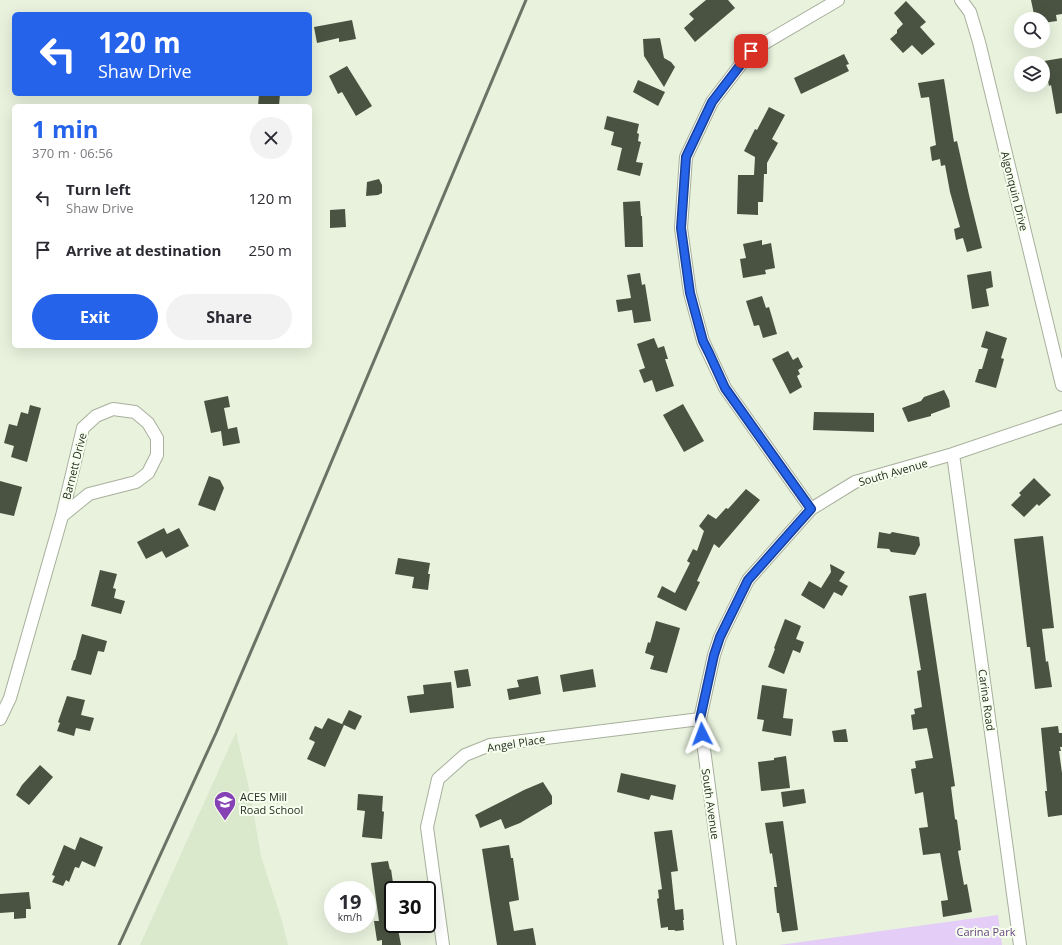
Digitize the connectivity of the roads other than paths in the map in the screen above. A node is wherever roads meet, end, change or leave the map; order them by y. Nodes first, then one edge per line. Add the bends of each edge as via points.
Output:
1 (838, 0) edge
2 (961, 0) edge
3 (1062, 385) edge
4 (1062, 417) edge
5 (953, 454) junction
6 (811, 509) junction
7 (62, 516) junction
8 (0, 719) edge
9 (700, 719) junction
10 (443, 945) edge
11 (730, 945) edge
12 (1020, 945) edge

1 - 6 street via 751,51 712,102 686,157 681,228 690,293 703,341 712,361 725,388
2 - 3 street, Algonquin Drive via 970,12 979,42
4 - 5 street, South Avenue
5 - 6 street, South Avenue via 855,482
5 - 12 street, Carina Road
6 - 9 street, South Avenue via 748,580 720,637
7 - 7 street, Barnett Drive via 83,428 96,416 113,409 135,412 148,423 157,438 157,455 148,473 136,482 89,494
7 - 8 street, Barnett Drive via 10,698
9 - 10 street, Angel Place via 490,745 465,755 438,780 427,827
9 - 11 street, South Avenue

